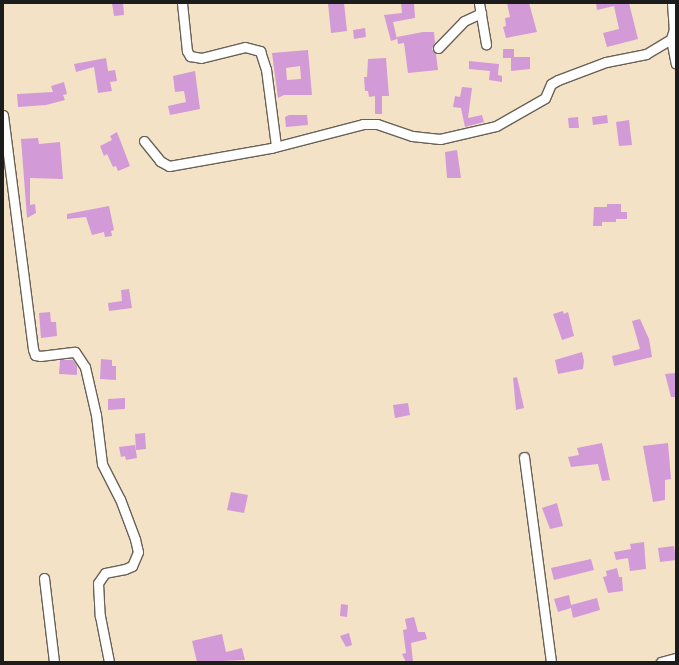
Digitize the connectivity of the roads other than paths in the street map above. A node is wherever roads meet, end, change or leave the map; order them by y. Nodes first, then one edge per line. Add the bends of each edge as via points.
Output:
1 (182, 3) edge
2 (479, 3) edge
3 (672, 3) edge
4 (481, 13) junction
5 (671, 40) junction
6 (486, 44) dead end
7 (438, 48) dead end
8 (676, 64) edge
9 (3, 115) edge
10 (144, 141) dead end
11 (276, 146) junction
12 (524, 457) dead end
13 (44, 578) dead end
14 (676, 658) edge
15 (54, 662) edge
16 (109, 662) edge
17 (551, 662) edge
18 (661, 662) edge

1 - 11 street via 186,48 190,56 202,58 247,46 260,51 266,69
2 - 4 street
3 - 5 street via 674,29
4 - 6 street
4 - 7 street via 464,21
5 - 8 street
5 - 11 street via 646,54 606,62 558,80 551,84 545,98 505,122 485,130 440,140 412,136 377,124 363,124
9 - 16 street via 33,349 35,355 40,356 75,352 85,367 96,415 102,464 120,499 138,552 132,566 105,573 98,583 100,616
10 - 11 street via 160,161 169,166 213,160
12 - 17 street
13 - 15 street
14 - 18 street

